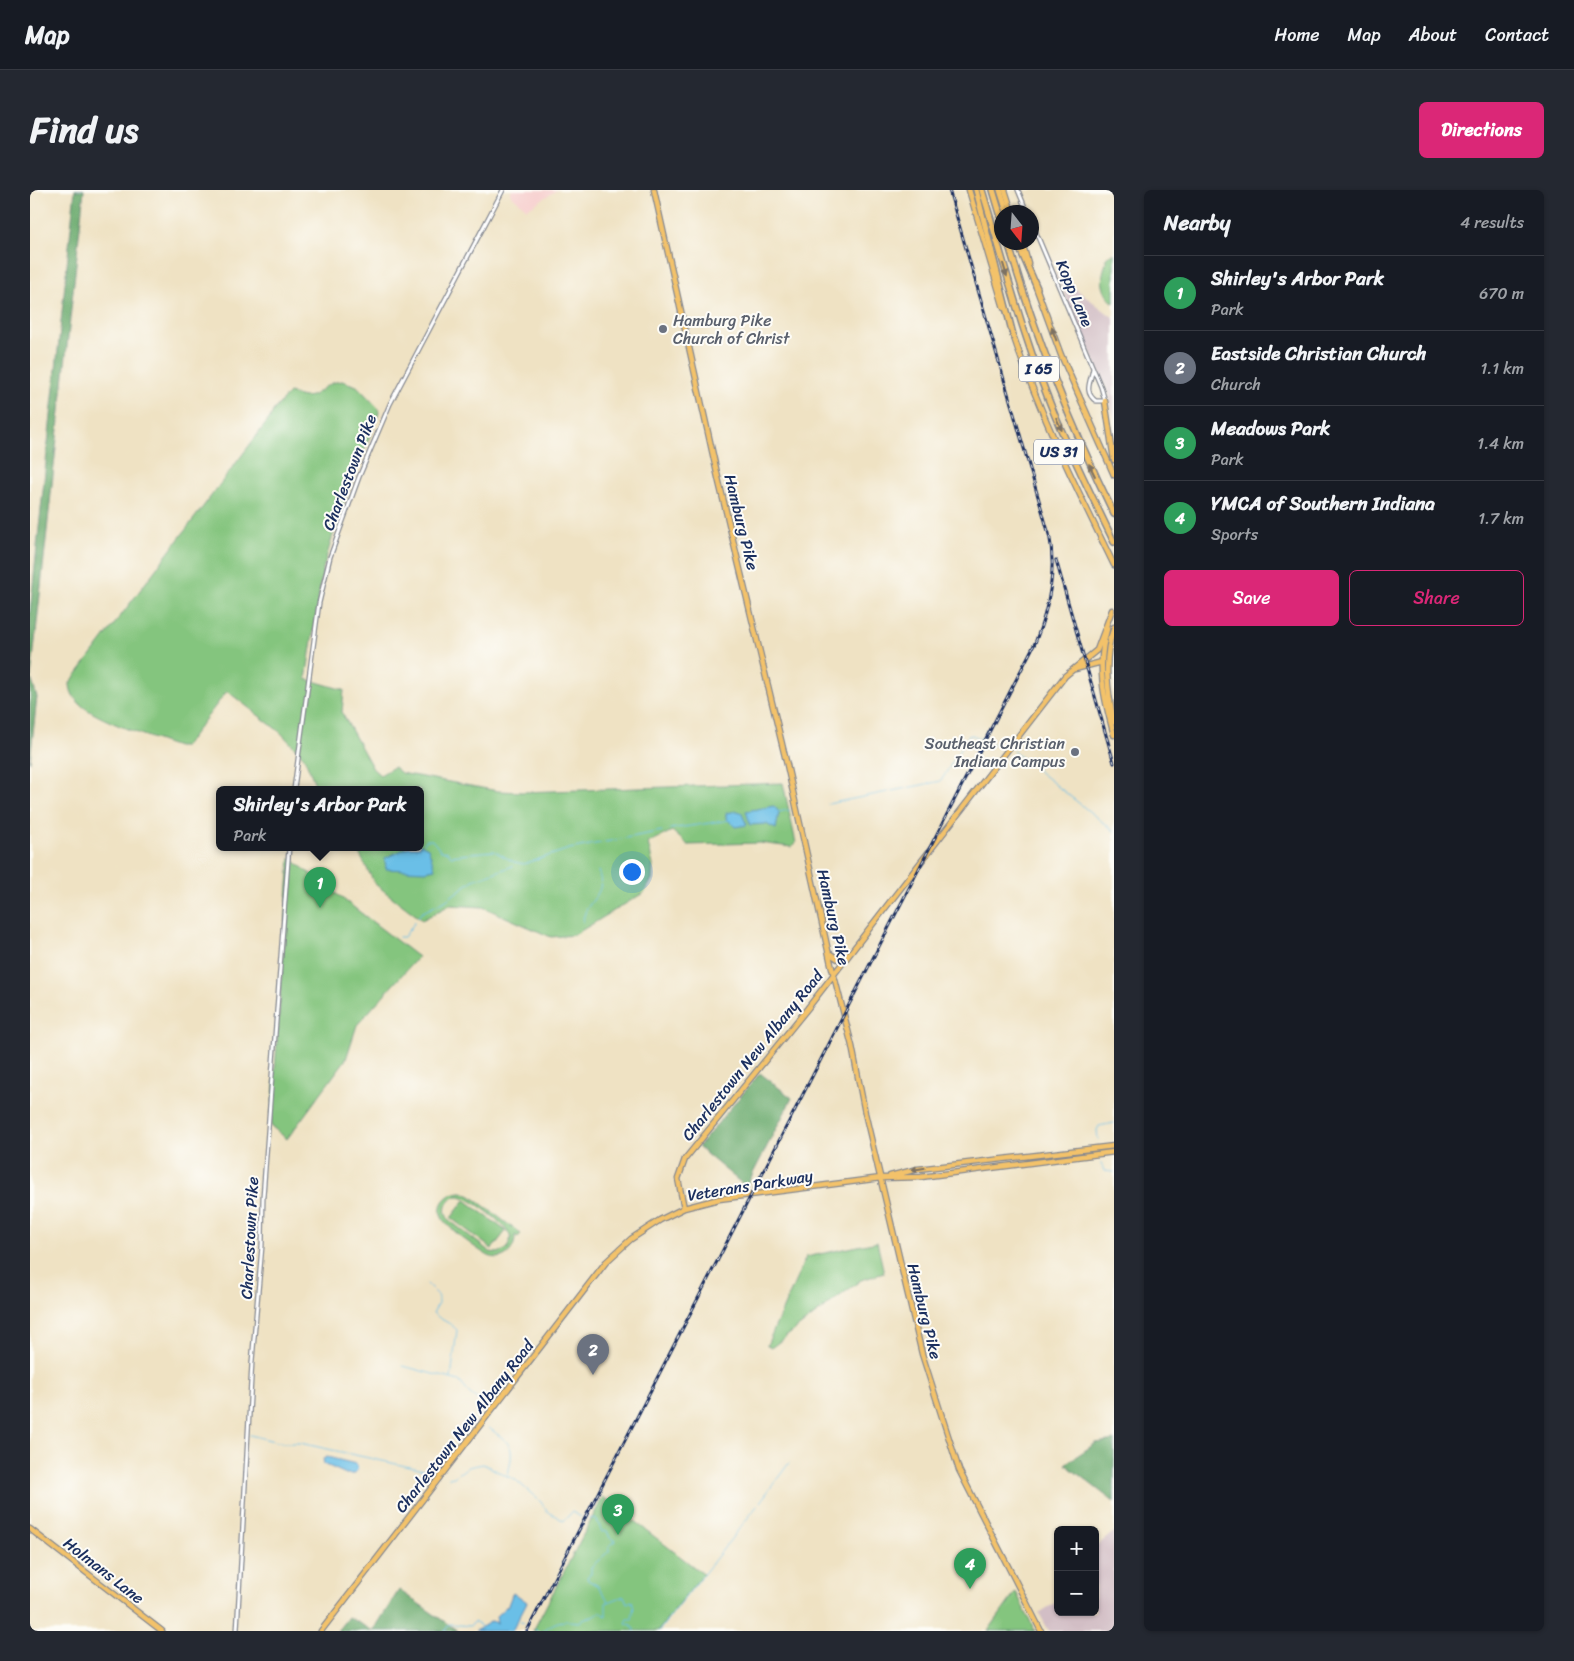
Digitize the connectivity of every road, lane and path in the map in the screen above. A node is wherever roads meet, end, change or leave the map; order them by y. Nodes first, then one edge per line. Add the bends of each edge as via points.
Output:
1 (503, 190) edge
2 (654, 190) edge
3 (969, 190) edge
4 (976, 190) edge
5 (982, 190) edge
6 (993, 190) edge
7 (1000, 190) edge
8 (1005, 190) edge
9 (1018, 190) edge
10 (998, 205) edge
11 (1005, 205) edge
12 (1010, 205) edge
13 (1024, 205) edge
14 (1039, 240) edge
15 (1010, 250) edge
16 (1021, 250) edge
17 (1025, 250) edge
18 (1037, 288) junction
19 (1013, 335) junction
20 (1093, 368) junction
21 (1106, 401) junction
22 (1114, 460) edge
23 (1114, 476) edge
24 (1114, 514) edge
25 (1114, 542) edge
26 (1114, 565) edge
27 (1113, 609) edge
28 (1114, 626) edge
29 (1114, 632) edge
30 (1110, 639) junction
31 (1107, 660) junction
32 (1101, 662) junction
33 (1075, 669) junction
34 (1114, 722) edge
35 (1114, 735) edge
36 (294, 786) edge
37 (289, 851) edge
38 (851, 952) junction
39 (829, 953) junction
40 (834, 974) junction
41 (1114, 1146) edge
42 (1114, 1152) edge
43 (881, 1178) junction
44 (684, 1208) junction
45 (631, 1239) joint
46 (30, 1530) edge
47 (162, 1631) edge
48 (237, 1631) edge
49 (321, 1631) edge
50 (1041, 1631) edge

1 - 36 street, Charlestown Pike via 390,404 339,531 319,603
2 - 39 main road, Hamburg Pike
3 - 19 main road, US 31
4 - 19 highway
5 -> 25 highway, I 65 via 1055,416
6 - 10 highway
7 - 11 highway
8 - 12 main road
9 - 13 street
14 - 20 street, Kopp Lane
24 -> 15 highway, I 65 via 1053,380
16 - 18 highway
17 - 18 main road, US 31
23 -> 18 main road, US 31 via 1061,355
19 - 26 main road, US 31 via 1058,448
20 - 21 street, Kopp Lane
20 - 21 street via 1089,394 1096,401
21 - 22 main road
27 - 32 main road
27 - 33 main road, Charlestown New Albany Road via 1097,650
28 - 30 main road
29 - 30 highway
30 - 31 main road
31 - 32 main road, Charlestown New Albany Road
31 - 34 main road
32 - 33 main road, Charlestown New Albany Road
32 - 35 main road via 1102,690
33 - 38 main road, Charlestown New Albany Road via 1065,676 1012,742
37 - 48 street, Charlestown Pike via 252,1362
38 - 39 main road via 838,958
38 - 40 main road, Charlestown New Albany Road
39 - 40 main road, Hamburg Pike
40 - 43 main road, Hamburg Pike
40 - 44 main road, Charlestown New Albany Road via 685,1159 678,1179
41 -> 43 main road, Veterans Parkway via 918,1169
42 - 43 main road, Veterans Parkway via 921,1177
43 - 44 main road, Veterans Parkway via 719,1199
43 - 50 main road, Hamburg Pike via 905,1290 955,1458
44 - 45 main road, Veterans Parkway
45 - 49 main road, Charlestown New Albany Road via 606,1262
46 - 47 main road, Holmans Lane

